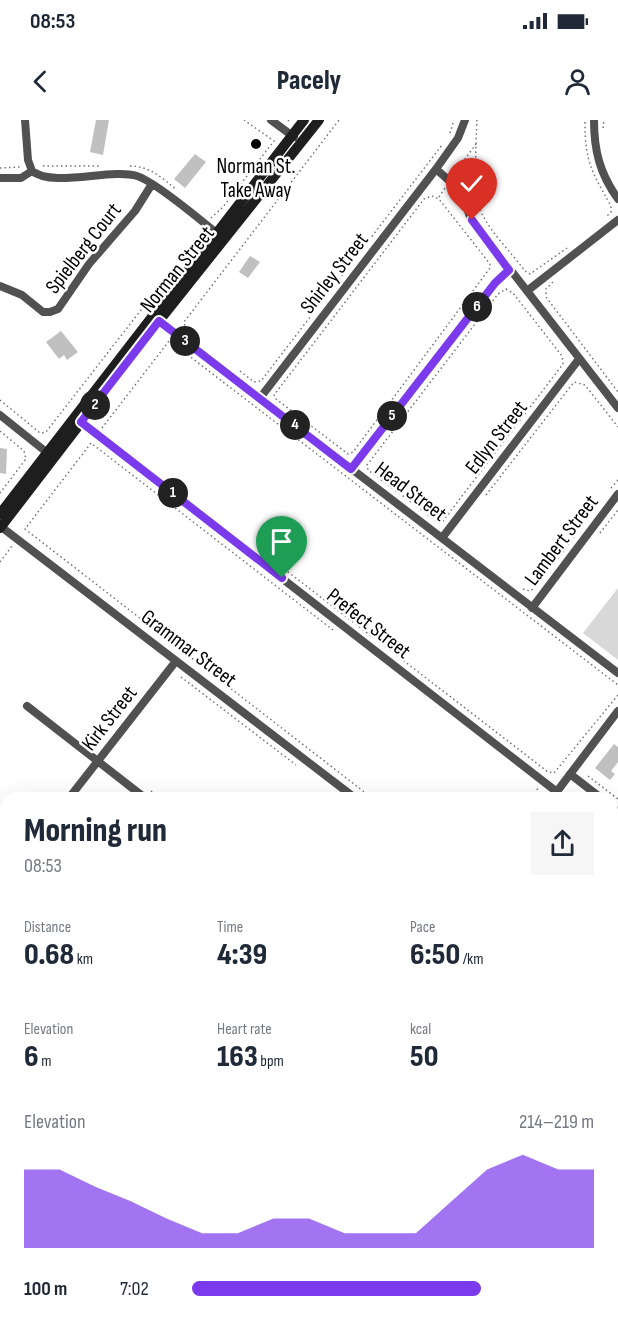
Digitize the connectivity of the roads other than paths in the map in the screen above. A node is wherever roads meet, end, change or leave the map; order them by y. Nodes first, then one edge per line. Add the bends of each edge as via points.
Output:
1 (25, 120) edge
2 (271, 120) edge
3 (304, 120) edge
4 (319, 120) edge
5 (465, 120) edge
6 (594, 120) edge
7 (291, 136) junction
8 (303, 142) junction
9 (28, 169) junction
10 (436, 169) junction
11 (0, 178) edge
12 (152, 184) junction
13 (618, 200) edge
14 (618, 220) edge
15 (216, 233) junction
16 (225, 241) junction
17 (509, 270) junction
18 (0, 286) edge
19 (527, 291) junction
20 (156, 319) junction
21 (579, 359) junction
22 (260, 398) junction
23 (618, 408) edge
24 (0, 415) edge
25 (78, 420) junction
26 (51, 455) junction
27 (351, 469) junction
28 (618, 494) edge
29 (0, 514) edge
30 (0, 527) edge
31 (442, 538) junction
32 (532, 608) junction
33 (176, 661) junction
34 (618, 673) edge
35 (27, 706) dead end
36 (618, 711) edge
37 (98, 761) junction
38 (570, 774) junction
39 (74, 792) edge
40 (137, 792) edge
41 (348, 792) edge
42 (550, 792) edge
43 (556, 792) edge
44 (592, 792) edge

1 - 9 street
2 - 7 street
3 - 7 main road, Norman Street
4 - 8 main road, Norman Street
5 - 10 street, Shirley Street via 458,138
6 - 13 street via 600,169
7 - 8 street
7 - 15 main road, Norman Street
8 - 16 main road, Norman Street
9 - 11 street via 21,178
9 - 12 street via 48,177 134,175
10 - 17 street via 462,192 474,224
10 - 22 street, Shirley Street
12 - 15 street
12 - 18 street, Spielberg Court via 58,309 43,312 18,293
14 - 19 street
15 - 16 street
15 - 20 main road, Norman Street
16 - 20 main road, Norman Street
17 - 19 street
17 - 27 street
19 - 21 street
20 - 22 street, Head Street
20 - 25 main road, Norman Street
21 - 23 street
21 - 31 street, Edlyn Street
22 - 27 street, Head Street
24 - 26 street
25 - 26 main road, Norman Street
25 - 42 street, Prefect Street
26 - 29 main road, Norman Street
26 - 30 main road, Norman Street
27 - 31 street, Head Street
28 - 32 street, Lambert Street
30 - 33 street, Grammar Street
31 - 32 street, Head Street
32 - 34 street, Head Street
33 - 37 street, Kirk Street
33 - 41 street, Grammar Street
35 - 37 street
36 - 38 street
37 - 39 street, Kirk Street
37 - 40 street
38 - 43 street
38 - 44 street

